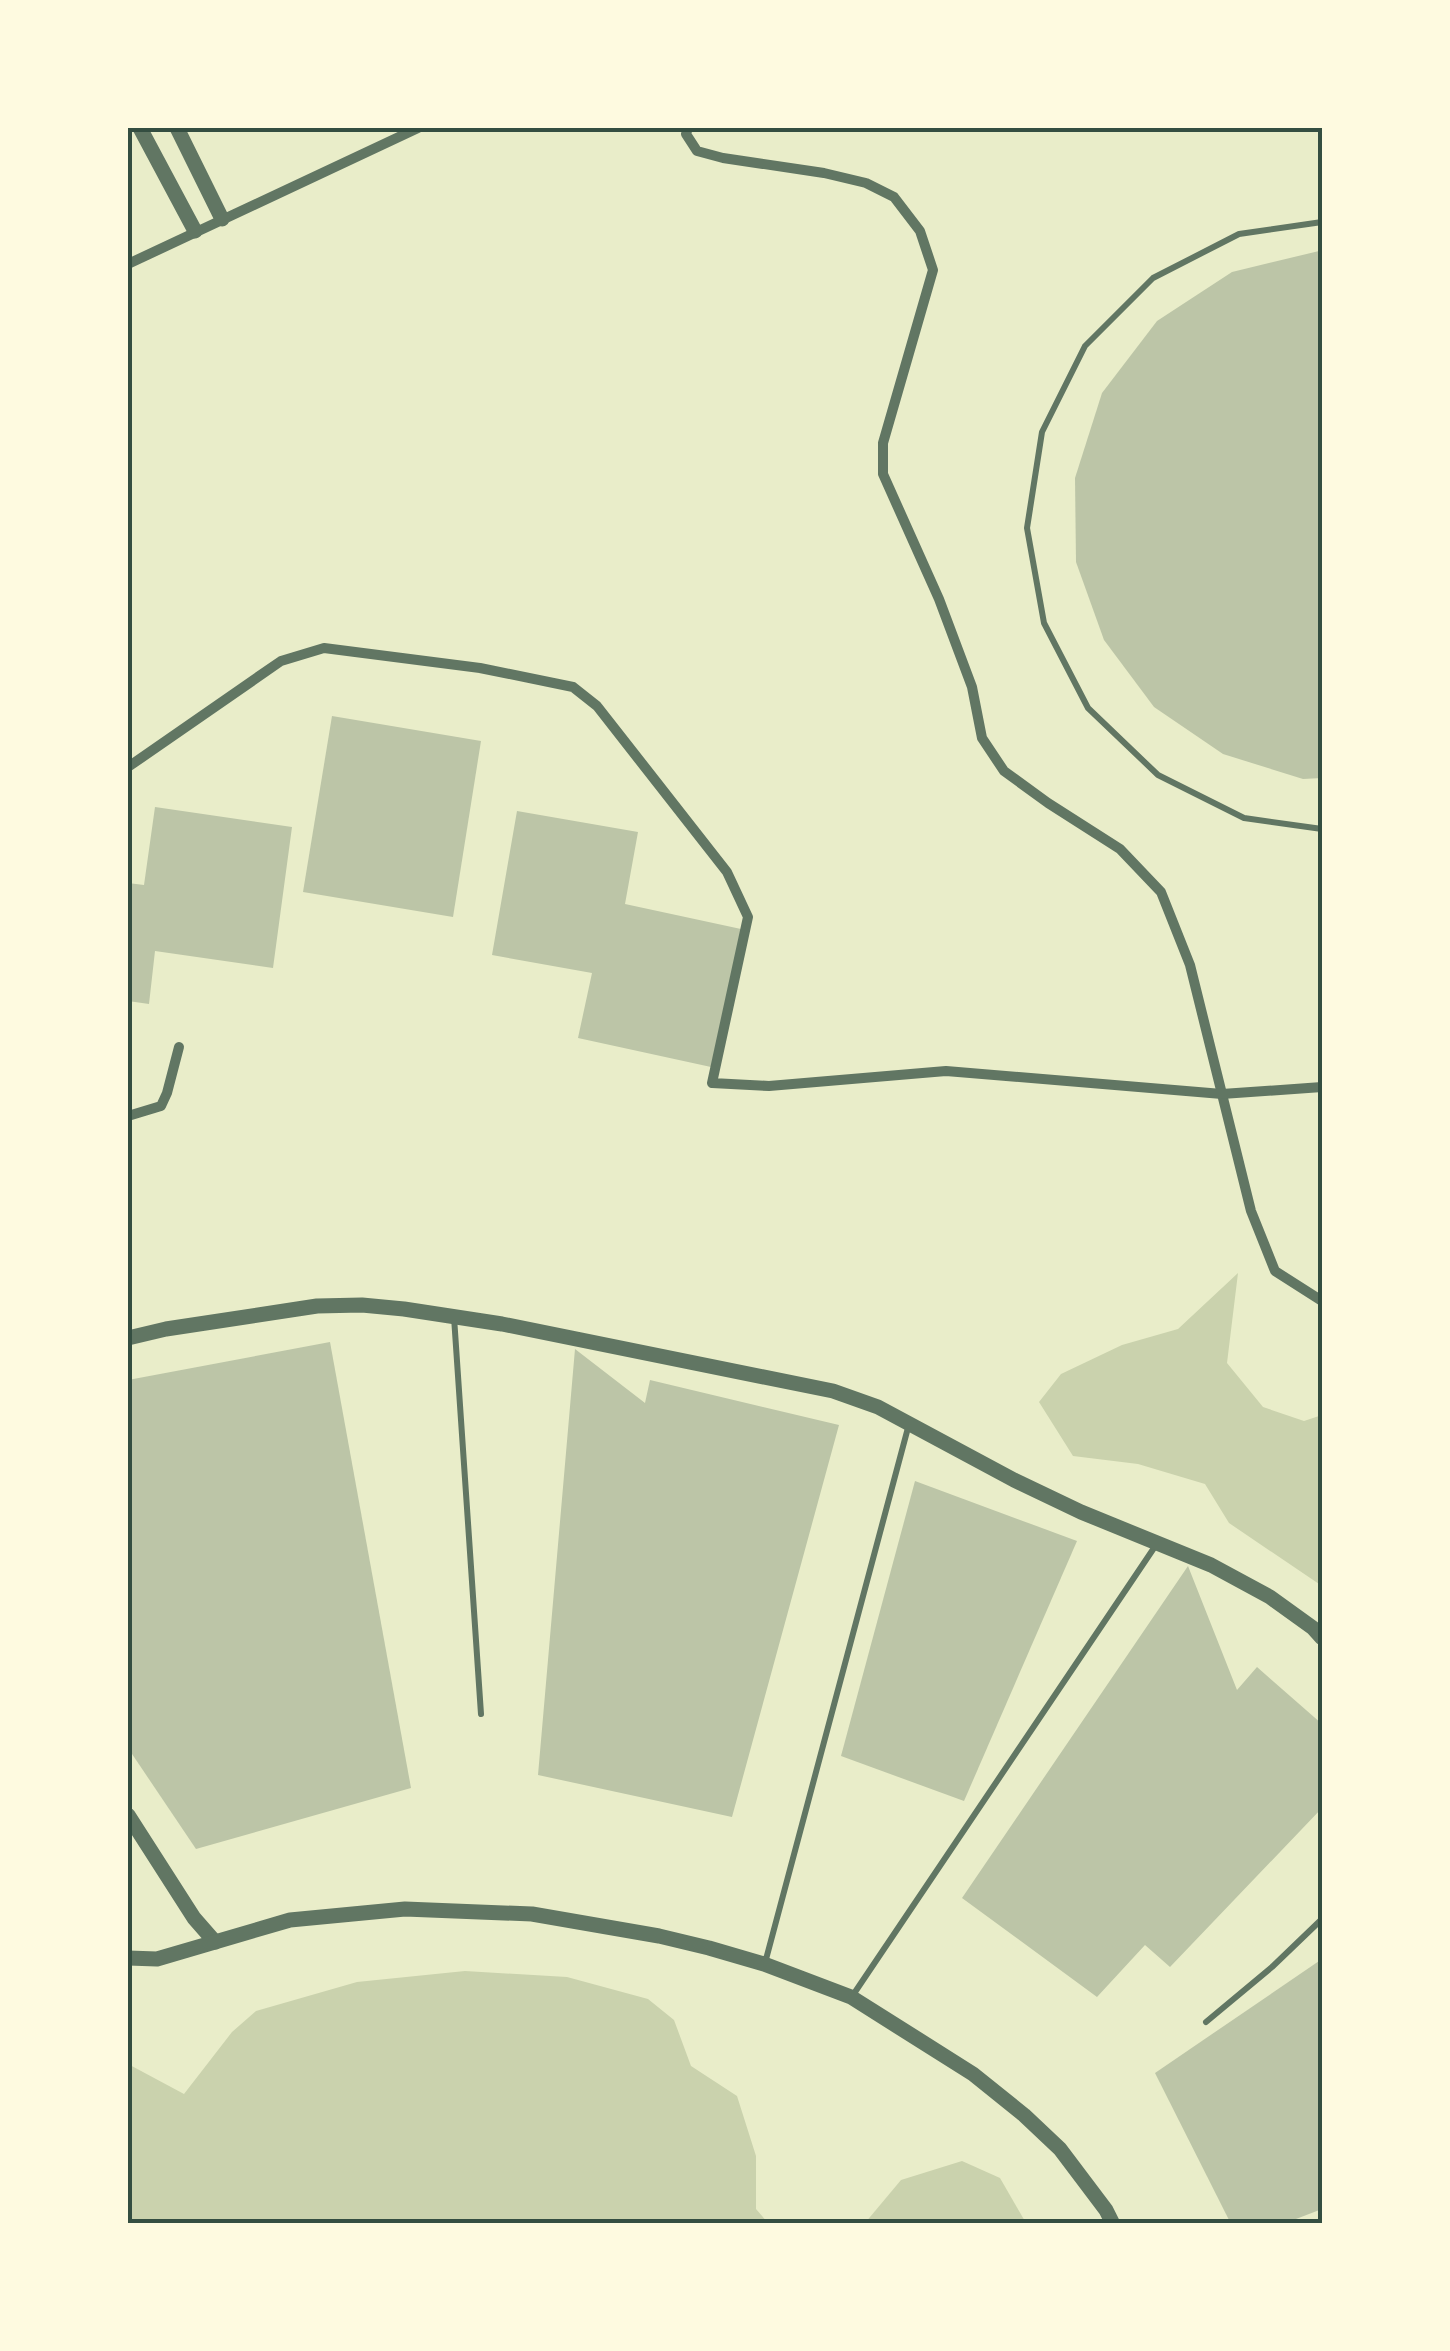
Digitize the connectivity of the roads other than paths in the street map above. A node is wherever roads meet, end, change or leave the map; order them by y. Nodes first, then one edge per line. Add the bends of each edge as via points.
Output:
1 (140, 128) edge
2 (176, 128) edge
3 (418, 128) edge
4 (688, 128) edge
5 (222, 218) junction
6 (1322, 222) edge
7 (195, 232) junction
8 (128, 264) edge
9 (128, 767) edge
10 (1322, 829) edge
11 (179, 1047) dead end
12 (1322, 1087) edge
13 (1222, 1094) junction
14 (128, 1116) edge
15 (1322, 1301) edge
16 (454, 1316) junction
17 (128, 1338) edge
18 (909, 1424) junction
19 (1157, 1544) junction
20 (1322, 1638) edge
21 (481, 1714) dead end
22 (128, 1815) edge
23 (1322, 1919) edge
24 (214, 1942) junction
25 (128, 1958) edge
26 (764, 1964) junction
27 (851, 1998) junction
28 (1206, 2022) dead end
29 (1112, 2224) edge

1 - 7 street
2 - 5 street
3 - 5 street
4 - 13 street via 697,151 866,182 894,197 920,231 932,270 883,444 883,474 939,599 972,687 982,738 1004,771 1120,849 1161,892 1190,965
5 - 7 street
6 - 10 lane via 1239,234 1153,278 1085,346 1042,432 1028,528 1044,622 1088,708 1158,775 1244,818
7 - 8 street
9 - 13 street via 281,661 324,648 480,668 572,688 597,706 728,872 748,917 712,1083 769,1086 946,1071
11 - 14 street via 161,1106
12 - 13 street
13 - 15 street via 1251,1211 1275,1271
16 - 17 street via 317,1306
16 - 18 street via 833,1390
16 - 21 lane
18 - 19 street
18 - 26 lane
19 - 20 street via 1270,1597
19 - 27 lane
22 - 24 street
23 - 28 lane
24 - 25 street via 157,1958
24 - 26 street via 290,1920 405,1909 532,1914 660,1936
26 - 27 street
27 - 29 street via 973,2074 1024,2116 1060,2149

